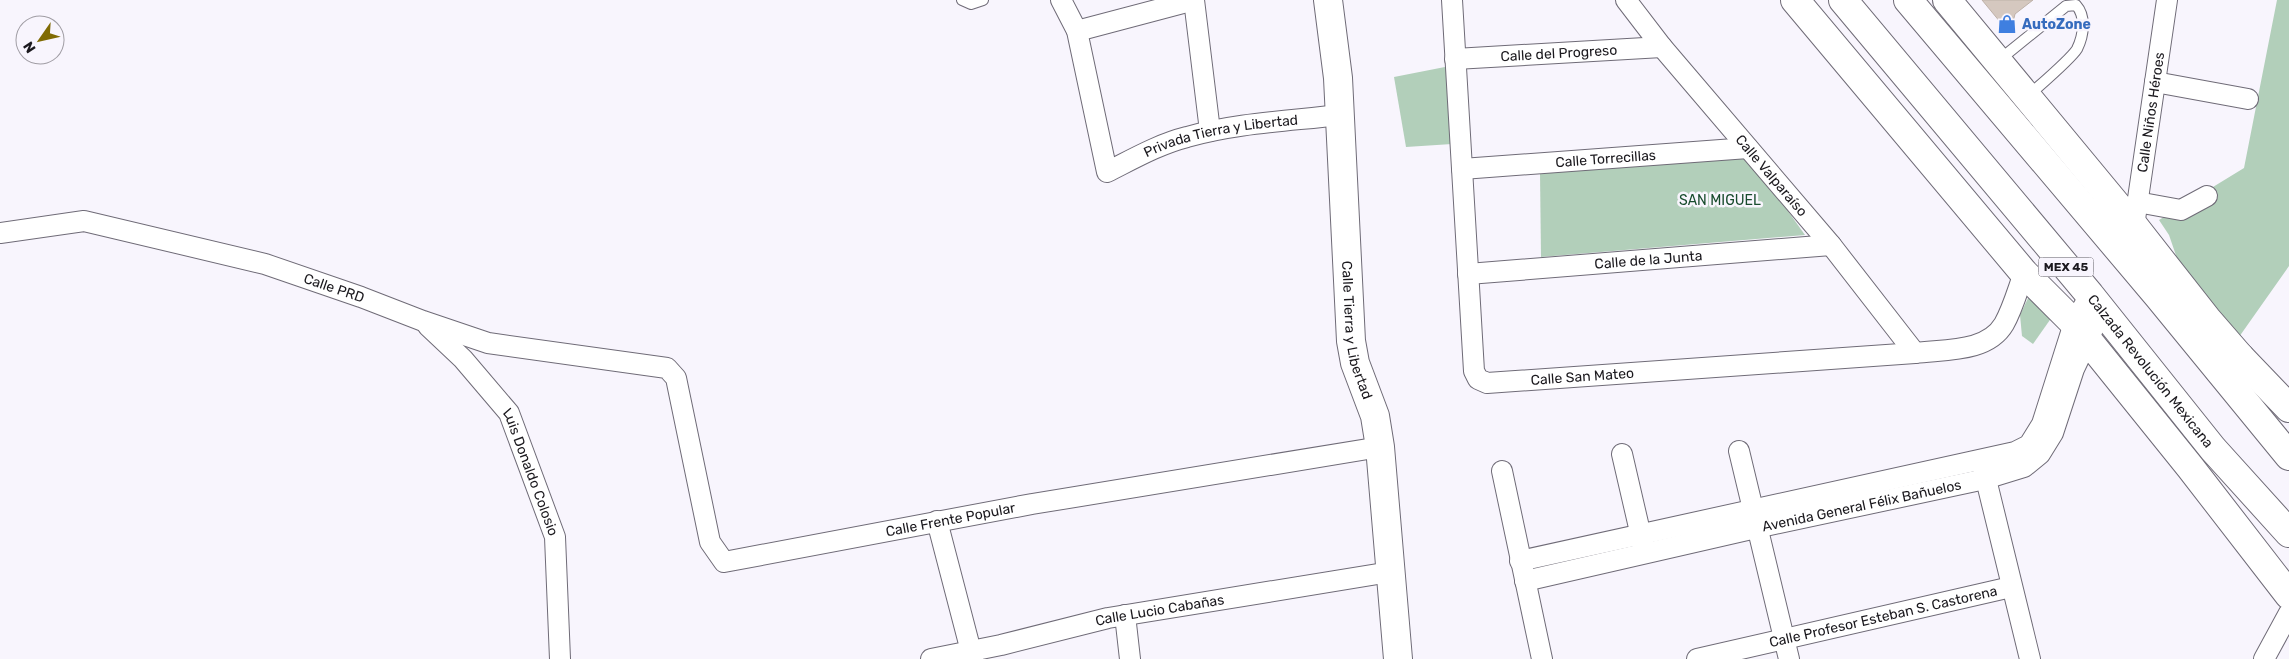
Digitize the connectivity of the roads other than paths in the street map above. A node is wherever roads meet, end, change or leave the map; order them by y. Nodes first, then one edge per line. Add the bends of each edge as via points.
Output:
1 (962, 0) edge
2 (983, 0) edge
3 (1061, 0) edge
4 (1194, 0) edge
5 (1328, 0) edge
6 (1452, 0) edge
7 (1626, 0) edge
8 (1795, 0) edge
9 (1843, 0) edge
10 (1908, 0) edge
11 (1947, 0) edge
12 (2167, 0) edge
13 (1077, 31) junction
14 (1662, 47) junction
15 (1455, 59) junction
16 (1998, 61) junction
17 (2155, 82) junction
18 (2027, 97) junction
19 (2248, 99) dead end
20 (1340, 115) junction
21 (1210, 132) junction
22 (1748, 148) junction
23 (1462, 169) junction
24 (2207, 196) dead end
25 (2136, 214) junction
26 (0, 233) edge
27 (1830, 246) junction
28 (2024, 272) junction
29 (1468, 274) junction
30 (2096, 302) junction
31 (423, 321) junction
32 (2081, 331) junction
33 (1915, 353) junction
34 (2229, 364) junction
35 (667, 368) joint
36 (2289, 408) edge
37 (1380, 447) junction
38 (2035, 449) junction
39 (1739, 451) dead end
40 (1622, 454) dead end
41 (2289, 456) edge
42 (1981, 460) junction
43 (1502, 471) dead end
44 (1985, 479) junction
45 (1755, 518) junction
46 (937, 521) junction
47 (2289, 533) edge
48 (1643, 545) junction
49 (1520, 561) junction
50 (1390, 572) junction
51 (1525, 582) junction
52 (2011, 587) junction
53 (2289, 595) edge
54 (2289, 613) edge
55 (1125, 615) junction
56 (1784, 639) junction
57 (973, 655) edge
58 (560, 659) edge
59 (931, 659) edge
60 (1130, 659) edge
61 (1398, 659) edge
62 (1542, 659) edge
63 (1697, 659) edge
64 (1789, 659) edge
65 (2030, 659) edge
66 (2264, 659) edge

1 - 2 lane via 972,4
3 - 13 street
4 - 13 street
4 - 21 street
5 - 20 street, Calle Tierra y Libertad
6 - 15 street, Calle San Mateo
7 - 14 street, Calle Valparaíso
8 - 28 street
9 - 30 street, Calzada Revolución Mexicana / MEX 45
10 - 34 street
11 - 16 street
12 - 17 street, Calle Niños Héroes
13 - 21 street, Privada Tierra y Libertad via 1106,172 1165,144
14 - 15 street, Calle del Progreso
14 - 22 street, Calle Valparaíso
15 - 23 street, Calle San Mateo
16 - 18 street
16 - 18 lane via 2066,6 2076,5 2082,12 2083,26 2076,50
17 - 19 street
17 - 25 street, Calle Niños Héroes
18 - 25 street
20 - 21 street, Privada Tierra y Libertad
20 - 37 street, Calle Tierra y Libertad via 1351,341 1361,382 1375,416
22 - 23 street, Calle Torrecillas
22 - 27 street, Calle Valparaíso
23 - 29 street, Calle San Mateo
24 - 25 street via 2181,210
25 - 34 street
26 - 31 street, Calle PRD via 84,221 265,264
27 - 29 street, Calle de la Junta
27 - 33 street, Calle Valparaíso
28 - 32 street
28 - 33 street, Calle San Mateo via 2004,324 1992,337 1974,346
29 - 33 street, Calle San Mateo via 1474,371 1478,379 1487,383
30 - 32 street, Avenida General Félix Bañuelos
30 - 47 street, Calzada Revolución Mexicana / MEX 45 via 2213,449
31 - 35 street, Calle PRD via 488,343
31 - 58 street, Luis Donaldo Colosio via 464,359 509,413 555,537
32 - 38 street, Avenida General Félix Bañuelos via 2042,424
32 - 53 street
34 - 36 street
34 - 41 street
35 - 46 street, Calle Frente Popular via 676,378 710,542 724,562
37 - 46 street, Calle Frente Popular
37 - 50 street, Calle Tierra y Libertad
38 - 42 street, Avenida General Félix Bañuelos
38 - 44 street, Avenida General Félix Bañuelos via 2024,467
39 - 45 street
40 - 48 street
42 - 44 street
42 - 45 street, Avenida General Félix Bañuelos
43 - 49 street
44 - 45 street, Avenida General Félix Bañuelos
44 - 52 street
45 - 48 street, Avenida General Félix Bañuelos
45 - 56 street
46 - 57 street
48 - 49 street, Avenida General Félix Bañuelos
48 - 51 street, Avenida General Félix Bañuelos
49 - 51 street
50 - 55 street, Calle Lucio Cabañas
50 - 61 street, Calle Tierra y Libertad
51 - 62 street
52 - 56 street, Calle Profesor Esteban S. Castorena
52 - 65 street
54 - 66 street
55 - 57 street, Calle Lucio Cabañas
55 - 60 street
56 - 63 street, Calle Profesor Esteban S. Castorena
56 - 64 street
57 - 59 street, Calle Lucio Cabañas

